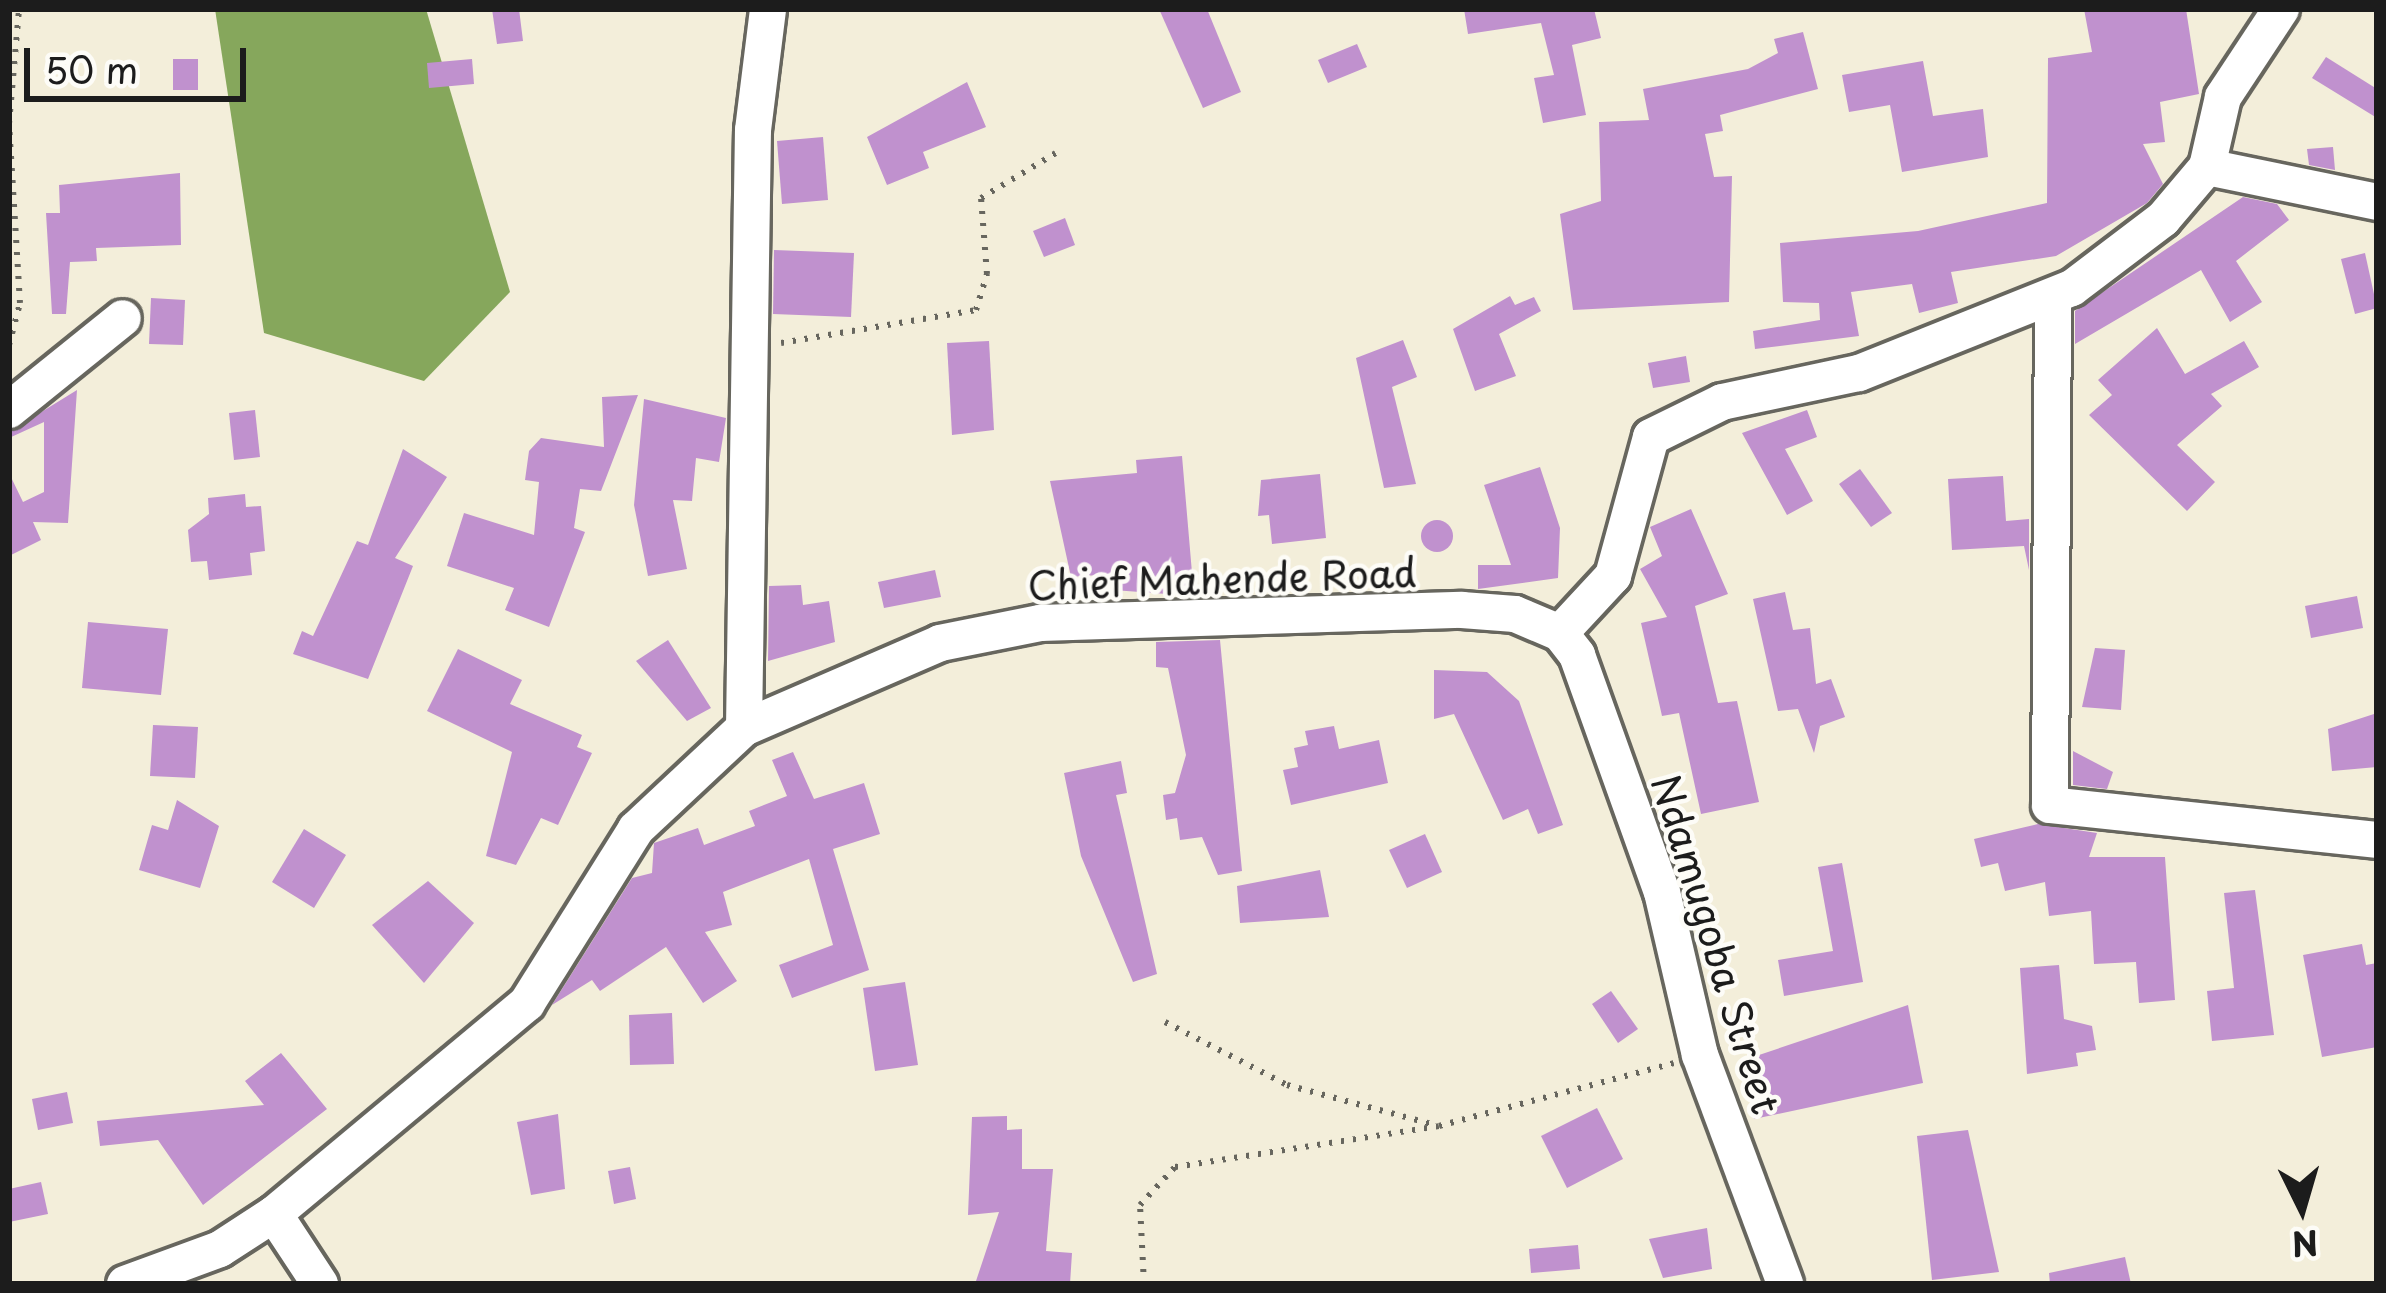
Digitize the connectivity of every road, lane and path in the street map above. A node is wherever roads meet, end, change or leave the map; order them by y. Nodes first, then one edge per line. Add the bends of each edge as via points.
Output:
1 (19, 9) edge
2 (768, 9) edge
3 (2281, 9) edge
4 (1056, 153) dead end
5 (2207, 167) junction
6 (2377, 202) edge
7 (2053, 297) junction
8 (124, 318) dead end
9 (9, 345) edge
10 (755, 354) junction
11 (9, 410) edge
12 (1560, 634) junction
13 (744, 728) junction
14 (2377, 840) edge
15 (1165, 1022) dead end
16 (1700, 1055) junction
17 (1438, 1126) junction
18 (274, 1214) junction
19 (125, 1284) edge
20 (320, 1284) edge
21 (1144, 1284) edge
22 (1785, 1284) edge

1 - 9 path via 9,124 20,303
2 - 10 street via 753,130
3 - 5 street via 2223,97
4 - 10 path via 981,198 987,274 976,310 872,320
5 - 6 street
5 - 7 street via 2163,219
7 - 12 street via 1859,373 1722,403 1651,437 1612,576
7 - 14 street via 2058,538 2042,792 2072,814
8 - 11 street
10 - 13 street
12 - 13 street, Chief Mahende Road via 1462,610 1040,623 940,643
12 - 16 street, Ndamugoba Street via 1602,707
13 - 18 street, Chief Mahende Road via 636,829 527,1003
15 - 17 path via 1286,1084
16 - 17 path
16 - 22 street, Ndamugoba Street
17 - 21 path via 1175,1167 1140,1205
18 - 19 street, Chief Mahende Road via 220,1249
18 - 20 street

